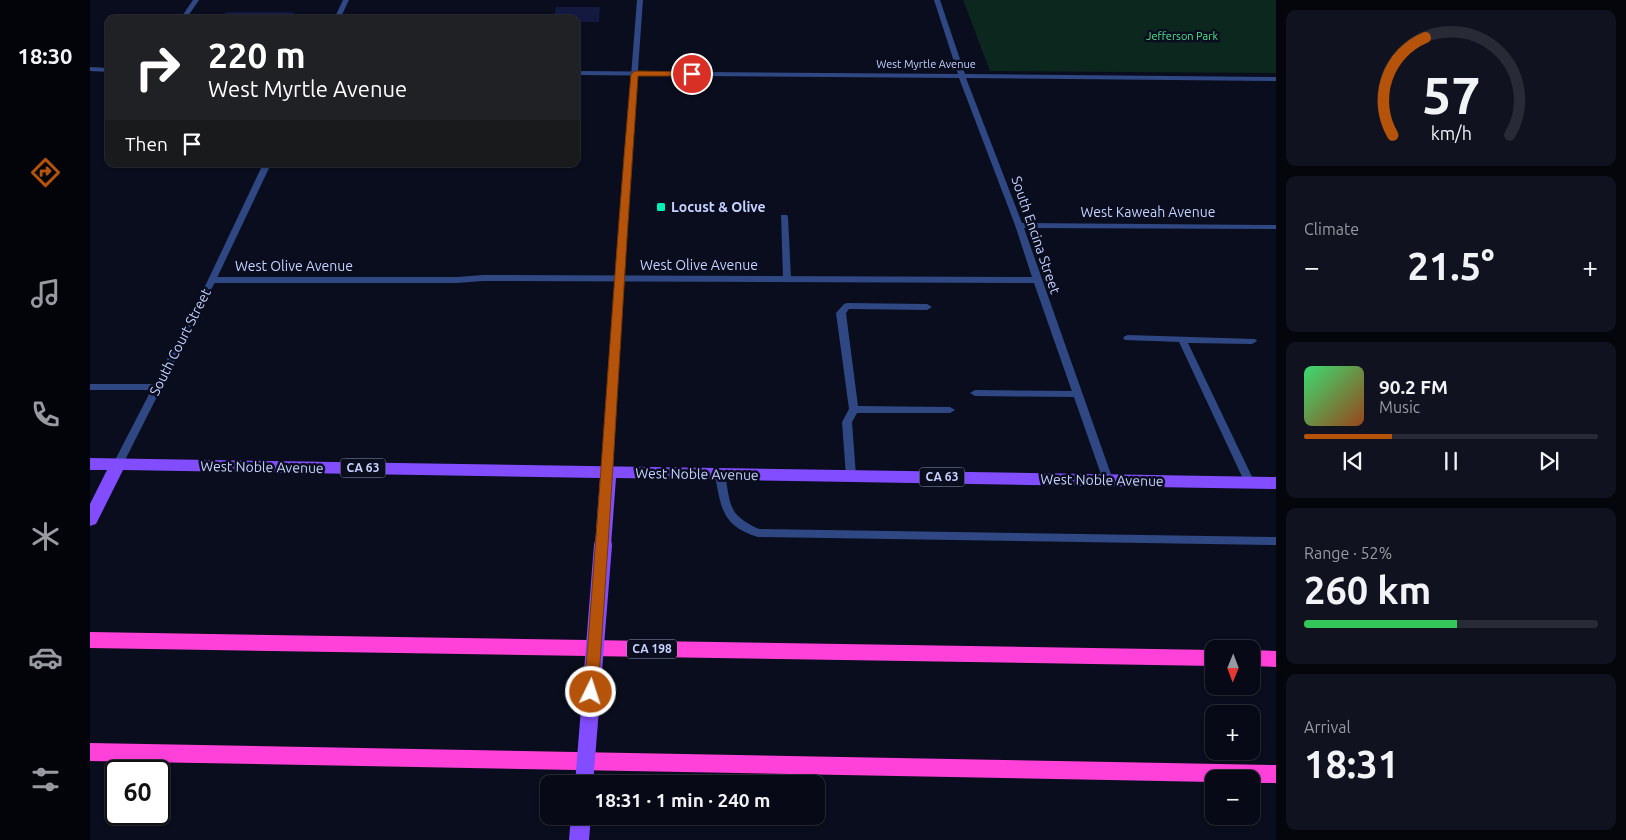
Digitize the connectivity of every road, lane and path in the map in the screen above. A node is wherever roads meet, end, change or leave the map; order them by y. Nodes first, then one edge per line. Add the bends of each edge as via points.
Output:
1 (196, 0) edge
2 (346, 0) edge
3 (640, 0) edge
4 (937, 0) edge
5 (186, 15) edge
6 (339, 15) edge
7 (90, 69) edge
8 (105, 70) edge
9 (580, 73) edge
10 (635, 74) junction
11 (962, 76) junction
12 (1276, 79) edge
13 (266, 167) edge
14 (784, 217) dead end
15 (1019, 225) junction
16 (1276, 226) edge
17 (787, 278) junction
18 (618, 279) junction
19 (212, 280) junction
20 (1037, 280) junction
21 (927, 307) dead end
22 (1128, 338) dead end
23 (1182, 339) junction
24 (1252, 341) dead end
25 (90, 387) edge
26 (157, 387) junction
27 (975, 393) dead end
28 (1077, 394) junction
29 (854, 409) junction
30 (950, 410) dead end
31 (90, 464) edge
32 (118, 464) junction
33 (608, 473) junction
34 (720, 474) junction
35 (851, 476) junction
36 (1108, 480) junction
37 (1250, 483) junction
38 (1276, 483) edge
39 (90, 520) edge
40 (1276, 541) edge
41 (90, 640) edge
42 (1205, 658) edge
43 (1260, 658) edge
44 (1276, 659) edge
45 (90, 752) edge
46 (1276, 774) edge
47 (585, 775) edge
48 (580, 825) edge
49 (579, 840) edge

1 - 5 street
2 - 6 street
3 - 10 street
4 - 11 street, South Encina Street
7 - 8 street
9 - 10 street, West Myrtle Avenue
10 - 11 street, West Myrtle Avenue
10 - 18 street
11 - 12 street, West Myrtle Avenue
11 - 15 street, South Encina Street
13 - 19 street, South Court Street
14 - 17 street
15 - 16 street, West Kaweah Avenue
15 - 20 street, South Encina Street
17 - 18 street, West Olive Avenue
17 - 20 street, West Olive Avenue
18 - 19 street, West Olive Avenue
18 - 33 street
19 - 26 street, South Court Street
20 - 28 street, South Encina Street
21 - 29 street via 847,306 841,312
22 - 23 street
23 - 24 street
23 - 37 street
25 - 26 street
26 - 32 street, South Court Street
27 - 28 street
28 - 36 street, South Encina Street
29 - 30 street
29 - 35 street via 847,422
31 - 32 main road, West Noble Avenue
32 - 33 main road, West Noble Avenue / CA 63
32 - 39 main road, South Court Street
33 - 34 main road, West Noble Avenue / CA 63
33 - 47 main road, bridge
34 - 35 main road, West Noble Avenue / CA 63
34 - 40 street via 727,513 738,525 758,533
35 - 36 main road, West Noble Avenue / CA 63
36 - 37 main road, West Noble Avenue / CA 63
37 - 38 main road, West Noble Avenue / CA 63
41 - 42 highway, CA 198
43 - 44 highway
45 - 46 highway
48 - 49 main road

